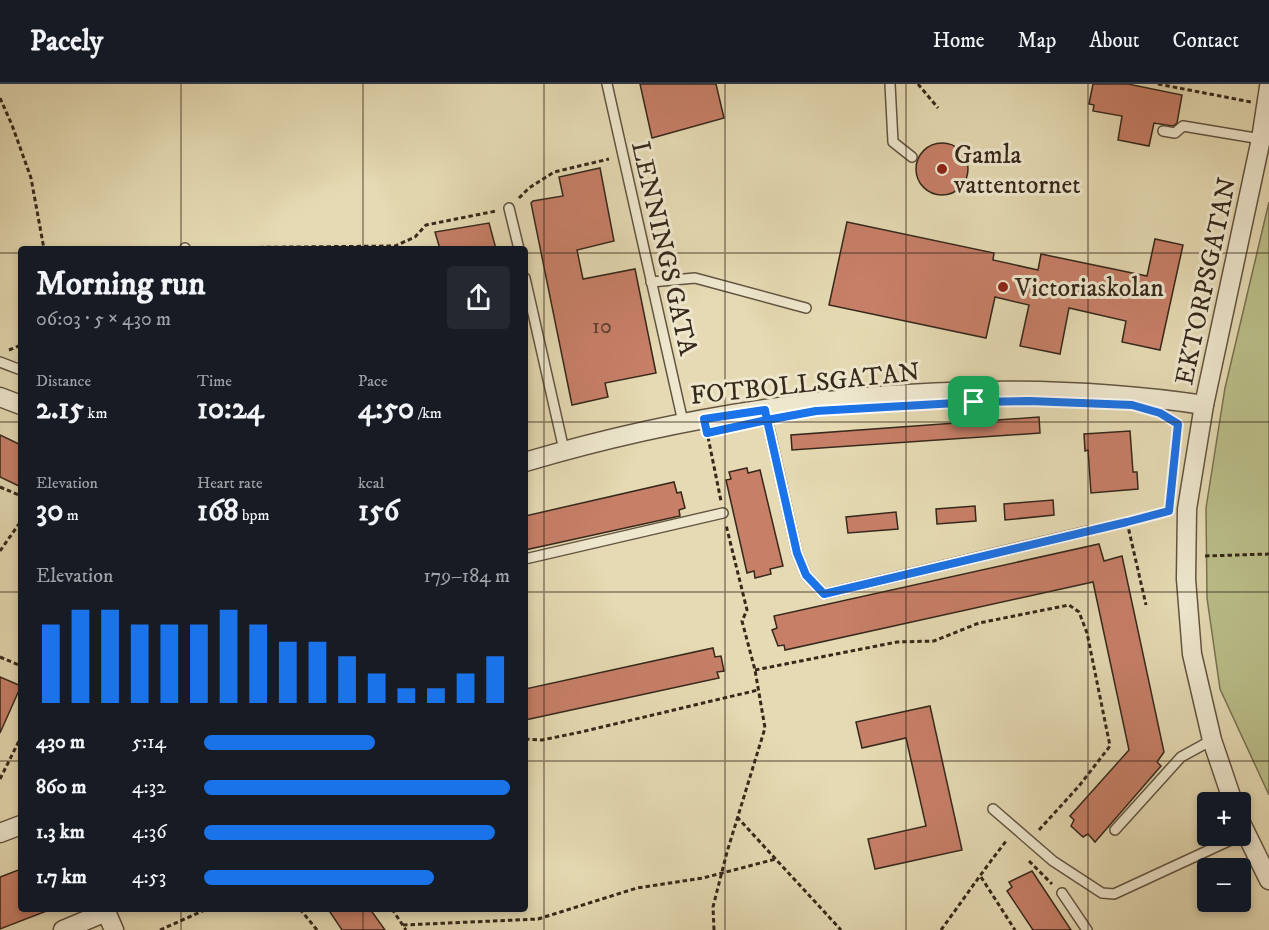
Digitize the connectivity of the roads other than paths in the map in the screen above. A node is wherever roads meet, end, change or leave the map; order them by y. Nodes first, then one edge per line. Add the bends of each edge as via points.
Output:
1 (607, 84) edge
2 (890, 84) edge
3 (1268, 96) edge
4 (1163, 131) dead end
5 (1261, 139) junction
6 (912, 157) dead end
7 (509, 208) road end
8 (518, 246) edge
9 (651, 282) junction
10 (528, 291) edge
11 (806, 308) dead end
12 (0, 362) edge
13 (18, 369) edge
14 (0, 397) edge
15 (18, 404) edge
16 (1204, 405) junction
17 (765, 410) junction
18 (683, 422) junction
19 (564, 450) junction
20 (528, 461) edge
21 (723, 513) road end
22 (1088, 531) road end
23 (528, 558) edge
24 (1212, 740) junction
25 (1230, 792) edge
26 (993, 809) dead end
27 (18, 826) edge
28 (1116, 830) dead end
29 (0, 833) edge
30 (1251, 843) edge
31 (1206, 846) edge
32 (1269, 880) edge
33 (1062, 893) dead end
34 (103, 912) edge
35 (105, 912) edge
36 (63, 930) edge
37 (114, 930) edge
38 (1087, 930) edge

1 - 9 lane, LENNINGS GATA
2 - 6 lane via 893,142
3 - 5 street, EKTORPSGATAN
4 - 5 lane via 1175,133 1183,126
5 - 16 street, EKTORPSGATAN
7 - 8 lane
9 - 11 lane via 695,278
9 - 18 lane, LENNINGS GATA
10 - 19 lane
12 - 13 lane
14 - 15 street
16 - 17 street, FOTBOLLSGATAN via 1100,392 996,391 886,396
16 - 24 street, EKTORPSGATAN via 1187,509 1186,579 1192,654
17 - 18 street, FOTBOLLSGATAN
17 - 22 lane via 797,553 806,575 824,594
18 - 19 street, FOTBOLLSGATAN
19 - 20 street, FOTBOLLSGATAN
21 - 23 lane
24 - 25 street, EKTORPSGATAN
24 - 28 lane via 1181,757
26 - 31 lane via 1053,861 1102,893 1114,894
27 - 29 street
30 - 32 street
33 - 38 lane
34 - 36 street
35 - 37 street

